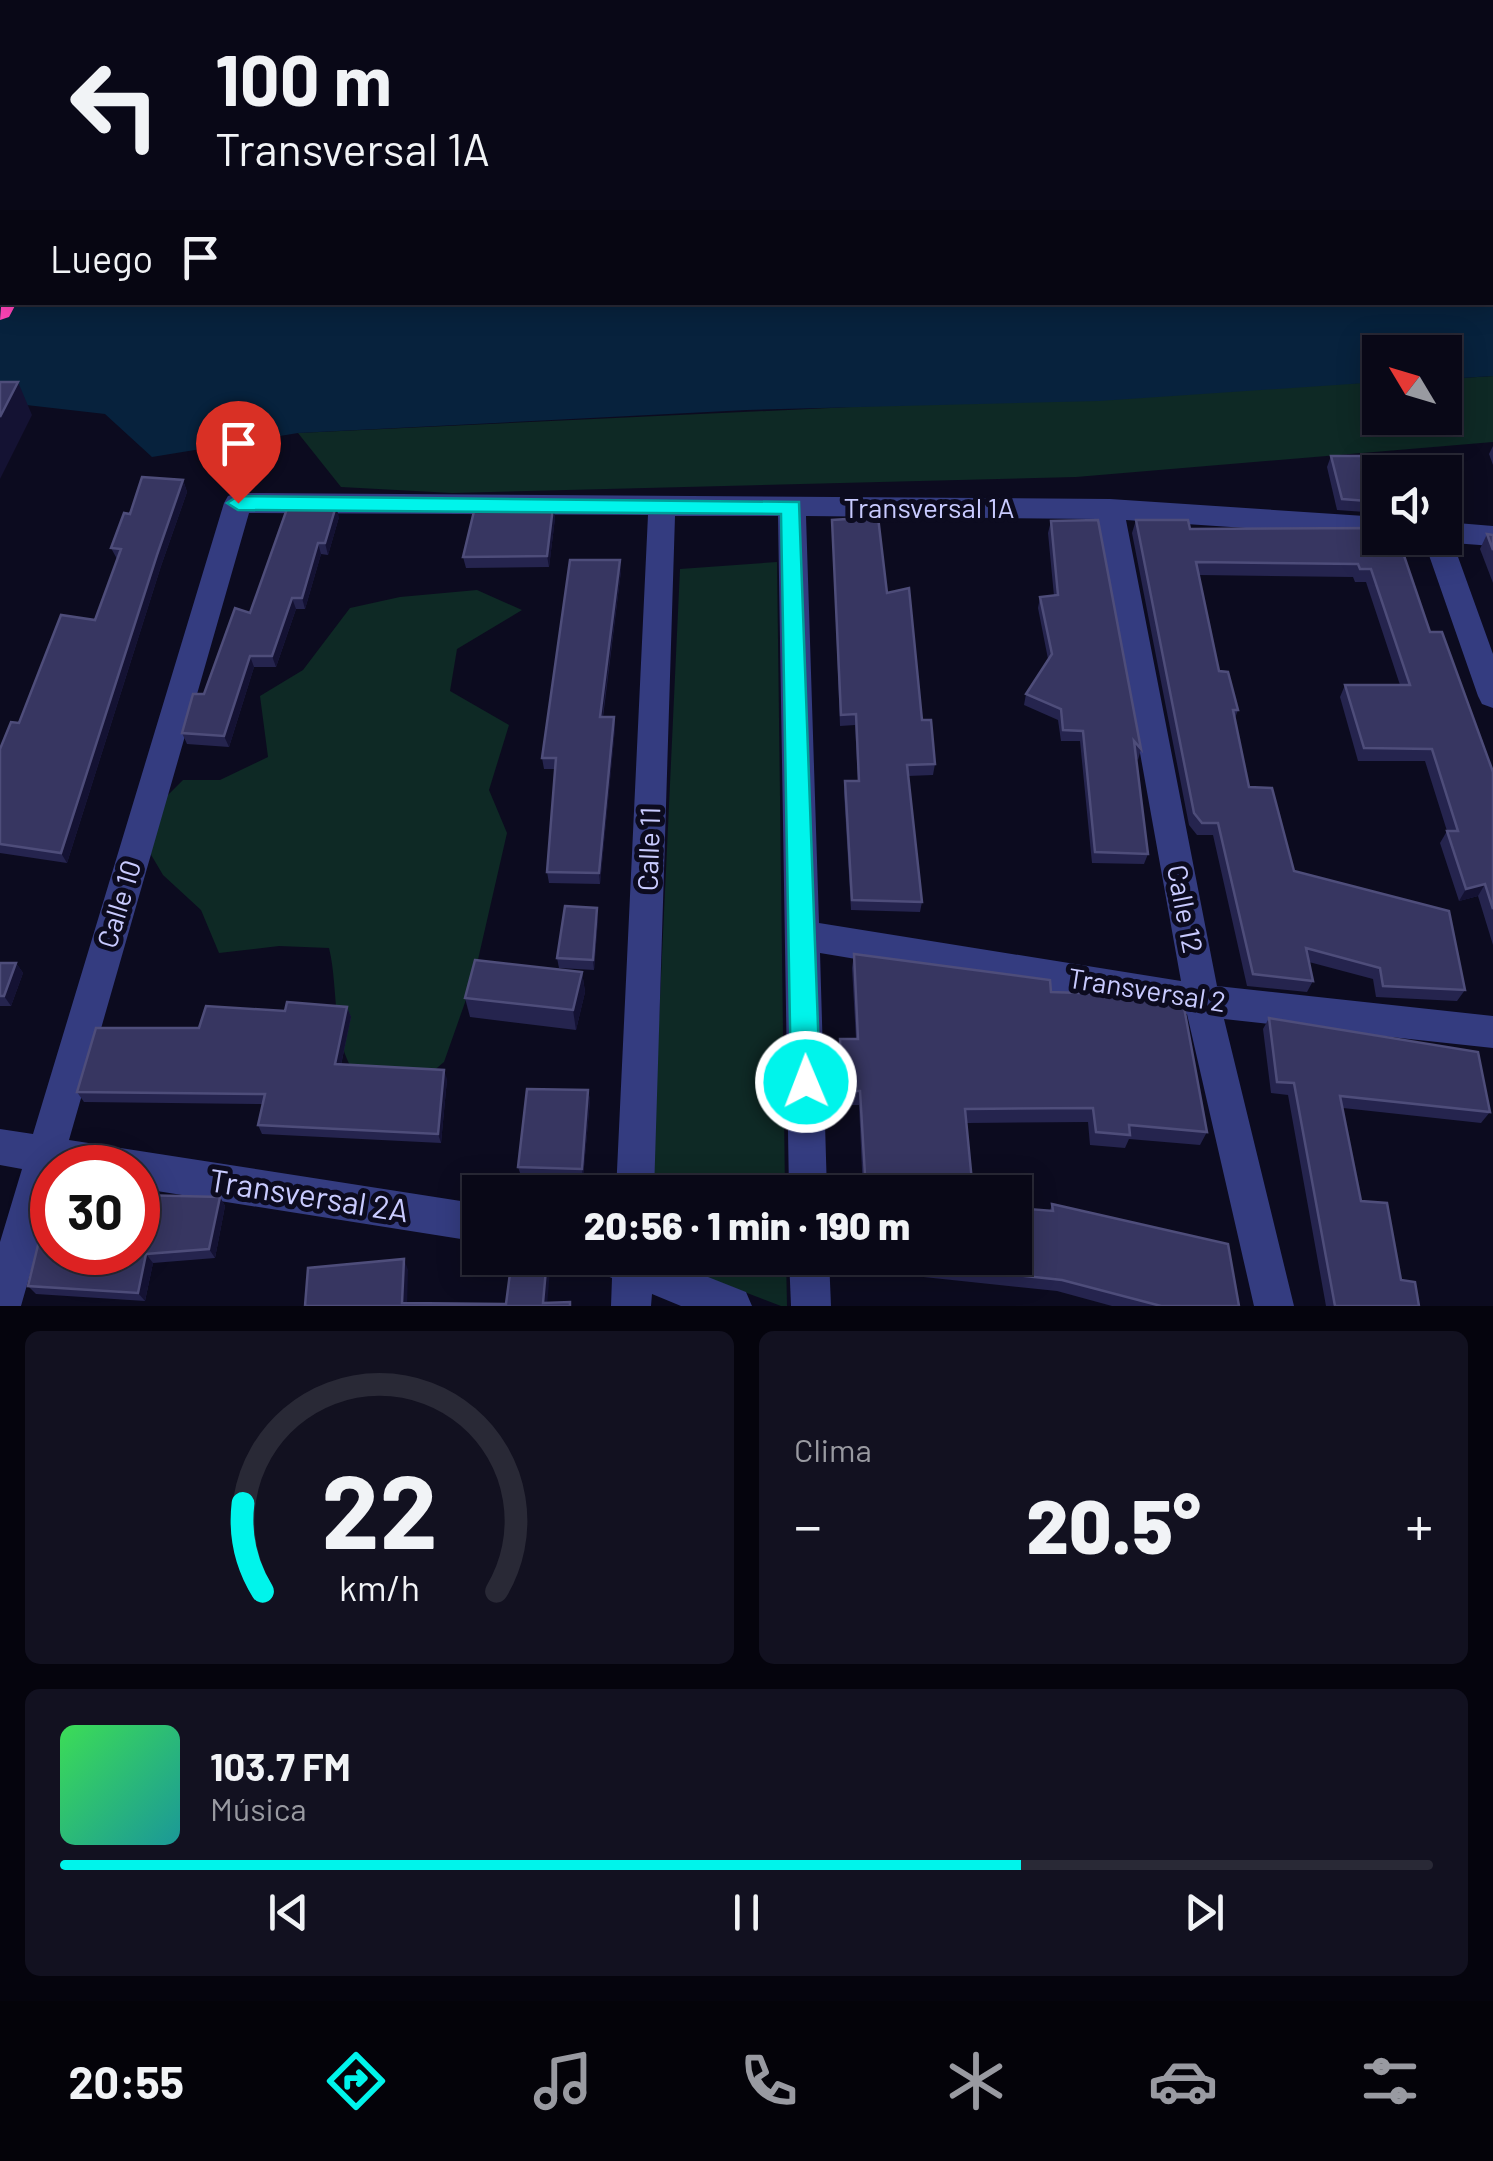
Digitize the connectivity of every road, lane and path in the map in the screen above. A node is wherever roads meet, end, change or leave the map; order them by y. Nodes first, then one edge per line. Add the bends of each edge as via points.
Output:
1 (238, 503) joint
2 (662, 506) junction
3 (792, 507) junction
4 (1110, 509) junction
5 (1362, 526) edge
6 (1462, 533) edge
7 (1493, 536) edge
8 (1443, 555) edge
9 (1493, 696) edge
10 (802, 934) junction
11 (1202, 1000) junction
12 (1493, 1032) edge
13 (47, 1145) edge
14 (0, 1147) edge
15 (30, 1152) edge
16 (160, 1172) edge
17 (637, 1175) edge
18 (808, 1175) edge
19 (30, 1205) edge
20 (462, 1220) edge
21 (636, 1275) edge
22 (810, 1275) edge
23 (2, 1306) edge
24 (732, 1306) edge
25 (810, 1306) edge
26 (1274, 1306) edge

1 - 2 street, Transversal 1A
1 - 13 street, Calle 10
2 - 3 street, Transversal 1A
2 - 17 street, Calle 11
3 - 4 street, Transversal 1A
3 - 10 street
4 - 5 street, Transversal 1A
4 - 11 street, Calle 12
6 - 7 street
8 - 9 street
10 - 11 street, Transversal 2
10 - 18 street
11 - 12 street, Transversal 2
11 - 26 street, Calle 12
14 - 15 street
16 - 20 street, Transversal 2A
19 - 23 street, Calle 10
21 - 24 street
22 - 25 street

